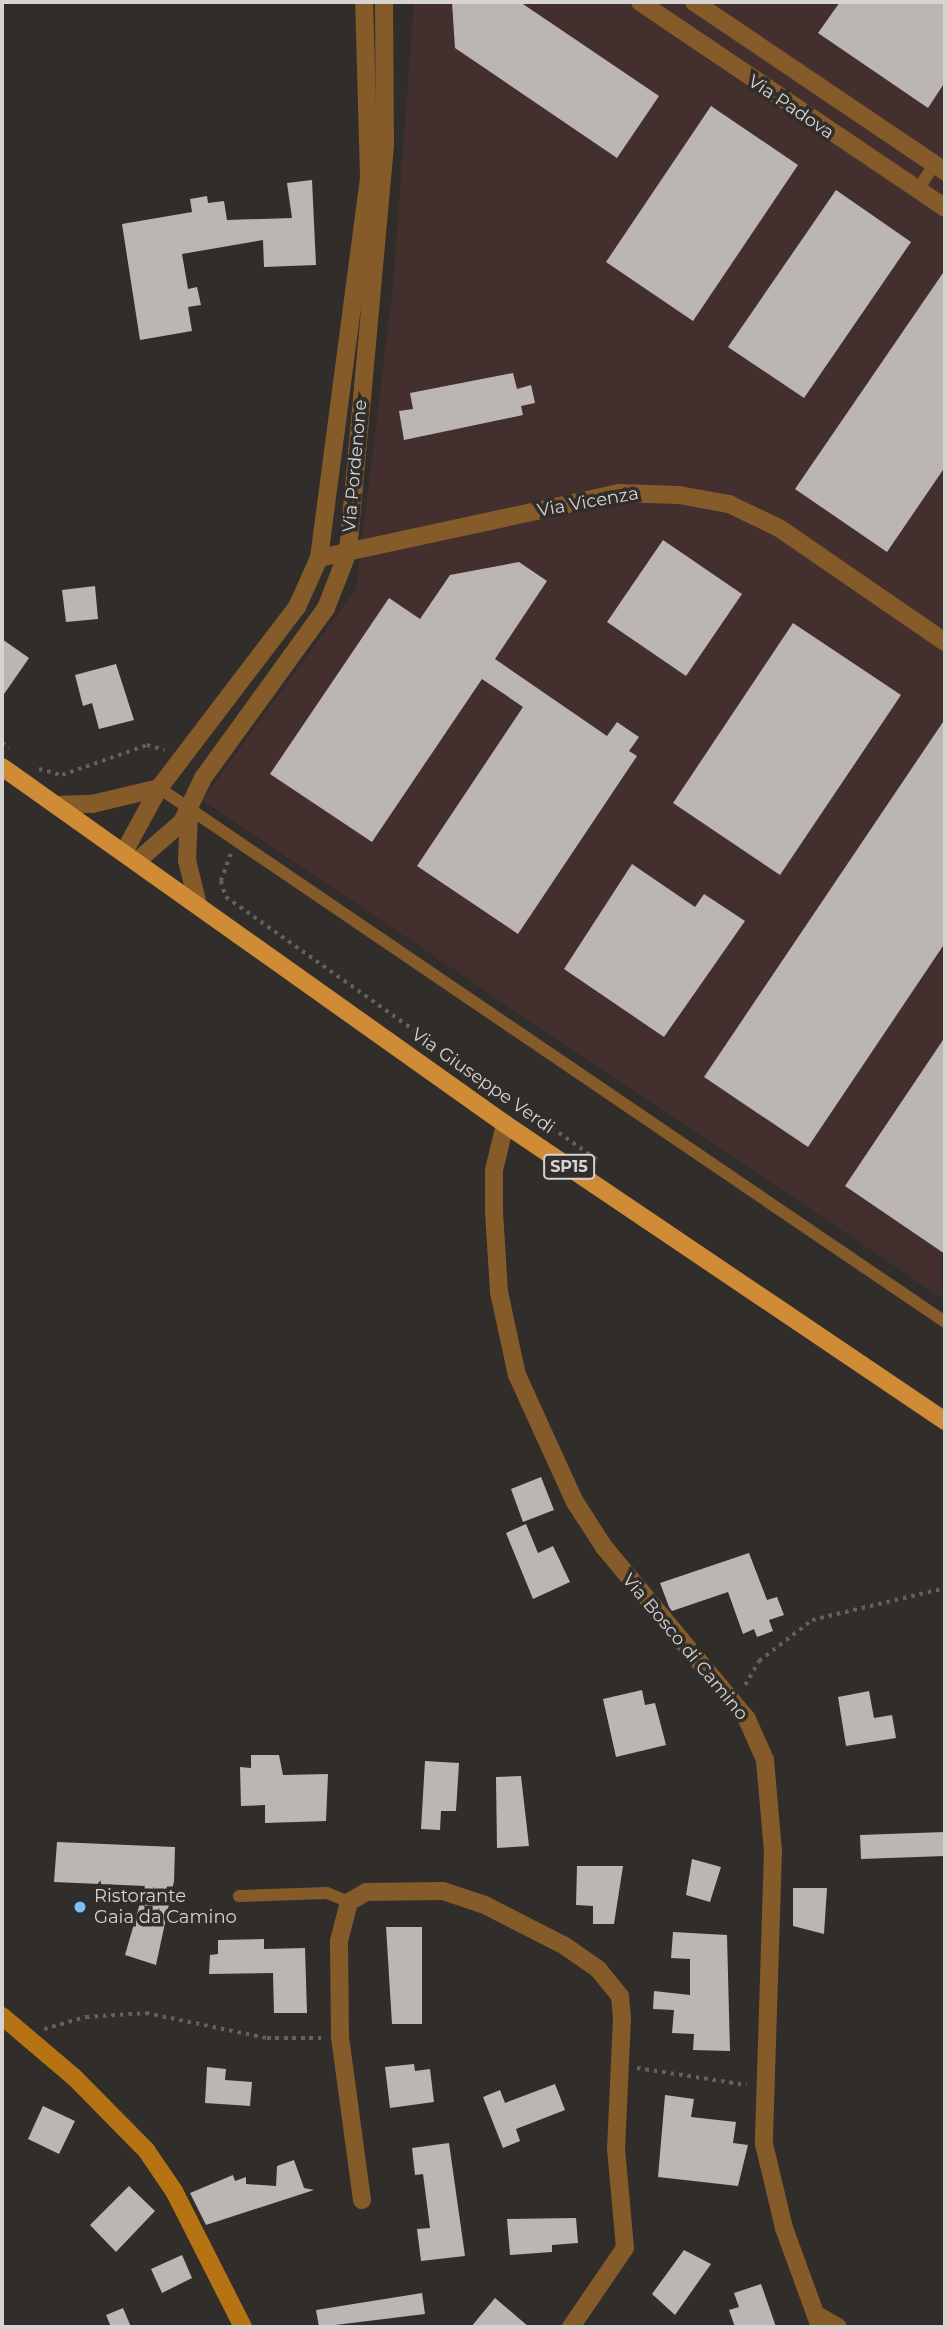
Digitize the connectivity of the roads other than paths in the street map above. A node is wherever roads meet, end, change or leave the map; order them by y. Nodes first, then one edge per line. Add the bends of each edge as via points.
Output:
1 (364, 2) edge
2 (384, 2) edge
3 (639, 2) edge
4 (694, 2) edge
5 (940, 167) edge
6 (918, 190) junction
7 (945, 208) edge
8 (365, 273) junction
9 (348, 552) junction
10 (319, 558) junction
11 (945, 642) edge
12 (2, 767) edge
13 (159, 788) junction
14 (56, 805) junction
15 (189, 809) junction
16 (130, 857) junction
17 (198, 905) junction
18 (505, 1124) junction
19 (945, 1322) edge
20 (945, 1421) edge
21 (239, 1896) dead end
22 (349, 1902) junction
23 (2, 2016) edge
24 (362, 2200) dead end
25 (818, 2321) edge
26 (243, 2327) edge
27 (571, 2327) edge
28 (838, 2327) edge

1 - 8 street, Via Pordenone via 369,176
2 - 8 street, Via Pordenone via 385,145
3 - 6 street, Via Padova
4 - 5 street, Via Padova
5 - 6 lane
6 - 7 street, Via Padova
8 - 9 street, Via Pordenone
8 - 10 street, Via Pordenone
9 - 10 street, Via Vicenza
9 - 11 street, Via Vicenza via 619,493 679,495 729,504 779,528
9 - 15 street, Via Pordenone via 326,608 203,778
10 - 13 street, Via Pordenone via 297,607
12 - 14 main road, Via Giuseppe Verdi / SP15
13 - 14 street via 92,804
13 - 15 lane
13 - 16 street, Via Pordenone
14 - 16 main road, Via Giuseppe Verdi / SP15
15 - 16 street, Via Pordenone via 172,832
15 - 17 street via 187,860
15 - 19 lane
16 - 17 main road, Via Giuseppe Verdi / SP15
17 - 18 main road, Via Giuseppe Verdi / SP15
18 - 20 main road, Via Giuseppe Verdi / SP15
18 - 25 street, Via Bosco di Camino via 494,1170 494,1212 499,1292 517,1375 570,1491 604,1548 734,1704 765,1760 772,1926 764,2144 777,2204
21 - 22 lane via 327,1893
22 - 24 street via 339,1941 340,2038
22 - 27 street via 366,1892 443,1891 485,1905 565,1946 598,1969 620,1996 616,2149 625,2248
23 - 26 street via 146,2150 174,2191
25 - 28 street, Via Bosco di Camino

